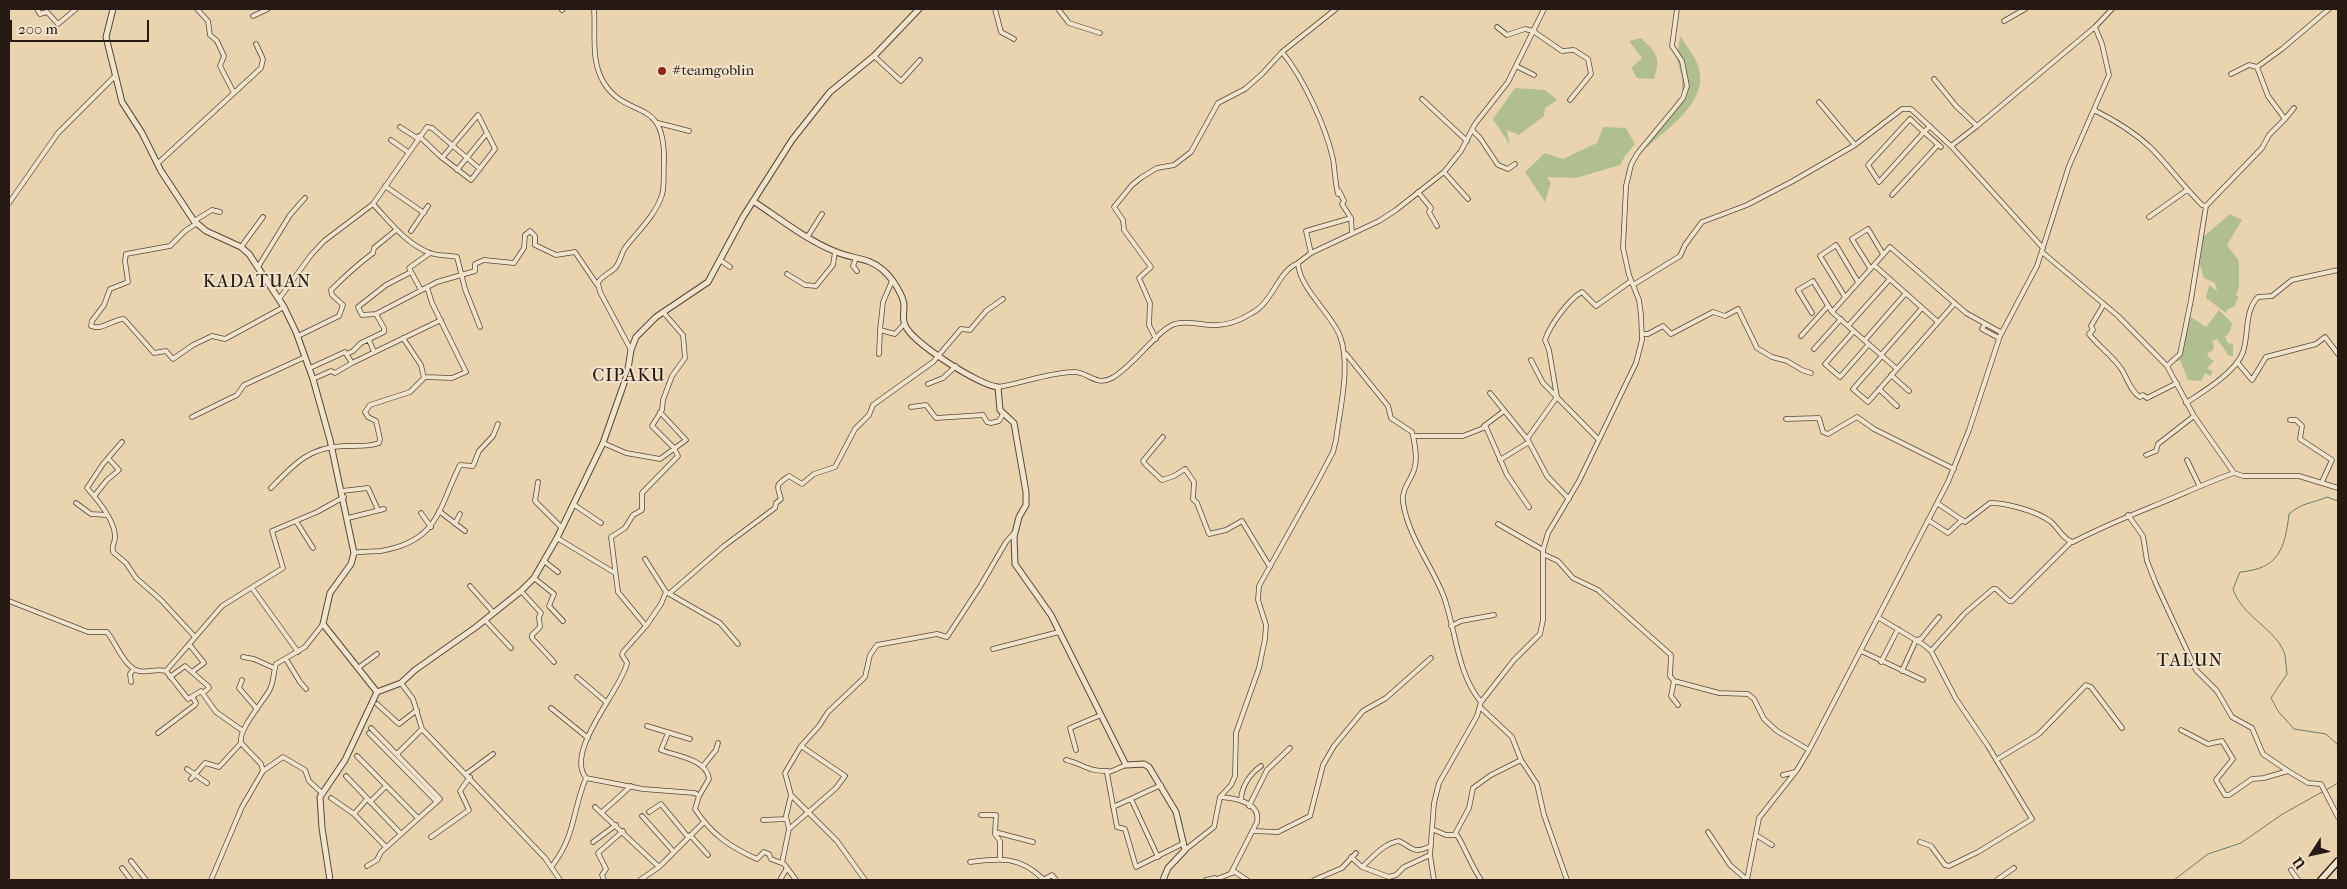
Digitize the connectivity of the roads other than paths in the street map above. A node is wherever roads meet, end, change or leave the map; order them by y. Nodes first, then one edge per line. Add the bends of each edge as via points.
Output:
1 (37, 9) edge
2 (76, 9) edge
3 (113, 9) edge
4 (196, 9) edge
5 (268, 9) edge
6 (594, 9) edge
7 (919, 9) edge
8 (996, 9) edge
9 (1058, 9) edge
10 (1336, 9) edge
11 (1544, 9) edge
12 (1677, 9) edge
13 (2025, 9) edge
14 (2112, 9) edge
15 (2329, 9) edge
16 (253, 16) dead end
17 (2004, 22) dead end
18 (1497, 27) dead end
19 (2095, 27) junction
20 (1533, 32) junction
21 (1100, 33) dead end
22 (1014, 39) dead end
23 (256, 44) dead end
24 (1282, 52) junction
25 (874, 56) junction
26 (920, 60) dead end
27 (1516, 66) junction
28 (2257, 67) junction
29 (2231, 74) dead end
30 (1534, 75) dead end
31 (114, 77) junction
32 (1934, 79) dead end
33 (234, 93) junction
34 (1422, 100) dead end
35 (1570, 100) dead end
36 (1819, 102) dead end
37 (2294, 108) dead end
38 (2094, 110) junction
39 (2285, 119) junction
40 (658, 123) junction
41 (1930, 126) junction
42 (1977, 126) junction
43 (400, 127) dead end
44 (1472, 130) junction
45 (689, 131) dead end
46 (1924, 132) junction
47 (487, 133) junction
48 (418, 137) junction
49 (391, 140) dead end
50 (1468, 141) junction
51 (453, 145) junction
52 (1855, 145) junction
53 (1951, 146) junction
54 (408, 152) junction
55 (442, 158) junction
56 (467, 158) junction
57 (1180, 160) junction
58 (1172, 161) dead end
59 (157, 164) junction
60 (1516, 164) dead end
61 (480, 168) junction
62 (457, 170) junction
63 (1444, 172) junction
64 (385, 186) junction
65 (2187, 190) junction
66 (1418, 192) junction
67 (1892, 196) dead end
68 (305, 198) dead end
69 (1468, 198) dead end
70 (753, 201) junction
71 (9, 203) edge
72 (373, 204) junction
73 (428, 206) dead end
74 (2206, 206) junction
75 (220, 212) dead end
76 (424, 212) junction
77 (822, 214) dead end
78 (263, 217) dead end
79 (2149, 217) dead end
80 (1351, 218) junction
81 (196, 222) junction
82 (1437, 226) dead end
83 (396, 230) junction
84 (411, 231) dead end
85 (1352, 233) junction
86 (808, 236) junction
87 (241, 247) junction
88 (2043, 250) junction
89 (835, 252) junction
90 (430, 253) junction
91 (1311, 253) junction
92 (1884, 254) junction
93 (856, 258) junction
94 (720, 260) junction
95 (1298, 263) junction
96 (1872, 266) junction
97 (258, 267) junction
98 (730, 267) dead end
99 (2338, 270) edge
100 (857, 271) dead end
101 (410, 272) junction
102 (787, 274) dead end
103 (461, 276) junction
104 (1890, 279) junction
105 (892, 280) junction
106 (1858, 282) junction
107 (1632, 283) junction
108 (598, 286) junction
109 (427, 287) junction
110 (421, 290) junction
111 (1906, 293) junction
112 (1845, 297) junction
113 (279, 299) junction
114 (1003, 299) dead end
115 (1955, 303) junction
116 (2104, 304) junction
117 (1828, 306) junction
118 (284, 307) junction
119 (1922, 308) junction
120 (663, 312) junction
121 (1832, 312) junction
122 (1812, 313) dead end
123 (376, 314) junction
124 (1841, 319) junction
125 (441, 320) junction
126 (1938, 322) junction
127 (904, 324) junction
128 (1985, 324) junction
129 (1848, 326) junction
130 (480, 327) dead end
131 (880, 331) junction
132 (1854, 331) junction
133 (2002, 333) junction
134 (1642, 334) junction
135 (298, 336) junction
136 (1800, 336) dead end
137 (403, 338) junction
138 (1999, 338) junction
139 (1156, 339) junction
140 (368, 340) junction
141 (1867, 342) junction
142 (1814, 349) dead end
143 (631, 350) junction
144 (374, 352) junction
145 (1345, 352) junction
146 (347, 354) junction
147 (879, 354) dead end
148 (2338, 354) edge
149 (1882, 355) junction
150 (938, 356) junction
151 (305, 357) junction
152 (1531, 360) dead end
153 (2237, 362) junction
154 (352, 363) junction
155 (956, 366) junction
156 (2167, 366) junction
157 (310, 368) junction
158 (1897, 369) junction
159 (1811, 373) dead end
160 (1891, 375) junction
161 (424, 378) junction
162 (314, 379) junction
163 (2177, 383) junction
164 (928, 384) dead end
165 (998, 388) junction
166 (1879, 389) junction
167 (1909, 391) dead end
168 (1490, 393) dead end
169 (1557, 397) junction
170 (2186, 404) junction
171 (1897, 406) dead end
172 (911, 407) dead end
173 (1504, 411) junction
174 (660, 412) junction
175 (1003, 414) junction
176 (2194, 416) junction
177 (192, 417) dead end
178 (1786, 419) dead end
179 (2290, 420) dead end
180 (498, 424) dead end
181 (1484, 426) junction
182 (1414, 436) junction
183 (1163, 437) dead end
184 (1598, 439) junction
185 (1528, 441) junction
186 (122, 442) dead end
187 (603, 443) junction
188 (332, 446) junction
189 (674, 448) junction
190 (2146, 455) dead end
191 (108, 458) junction
192 (1500, 460) junction
193 (2187, 460) dead end
194 (1954, 469) junction
195 (98, 471) junction
196 (2234, 473) junction
197 (106, 480) junction
198 (538, 482) dead end
199 (2322, 482) junction
200 (2199, 485) junction
201 (271, 488) dead end
202 (2338, 488) edge
203 (342, 491) junction
204 (95, 495) junction
205 (344, 497) junction
206 (1569, 499) junction
207 (76, 503) dead end
208 (1937, 503) junction
209 (573, 504) junction
210 (1529, 507) dead end
211 (384, 509) dead end
212 (378, 510) junction
213 (439, 511) junction
214 (421, 513) dead end
215 (460, 514) dead end
216 (107, 515) junction
217 (2128, 515) junction
218 (348, 518) junction
219 (1928, 520) junction
220 (1962, 520) junction
221 (296, 521) junction
222 (601, 523) dead end
223 (455, 524) junction
224 (1498, 524) dead end
225 (431, 527) junction
226 (561, 527) junction
227 (465, 531) dead end
228 (1014, 533) junction
229 (557, 538) junction
230 (2071, 542) junction
231 (313, 548) dead end
232 (1543, 552) junction
233 (354, 553) junction
234 (645, 559) dead end
235 (544, 561) junction
236 (1270, 567) junction
237 (558, 572) dead end
238 (615, 573) junction
239 (534, 578) junction
240 (470, 586) dead end
241 (252, 588) junction
242 (521, 591) junction
243 (668, 593) junction
244 (9, 601) edge
245 (494, 613) junction
246 (1494, 615) dead end
247 (1939, 617) dead end
248 (1879, 618) junction
249 (485, 620) junction
250 (563, 621) dead end
251 (323, 624) junction
252 (646, 626) junction
253 (1451, 626) junction
254 (1898, 629) junction
255 (1059, 632) junction
256 (195, 637) junction
257 (1916, 640) junction
258 (189, 644) junction
259 (738, 644) dead end
260 (511, 648) dead end
261 (993, 649) dead end
262 (1861, 651) junction
263 (1931, 651) junction
264 (298, 652) junction
265 (378, 654) dead end
266 (242, 657) dead end
267 (286, 658) junction
268 (1431, 658) dead end
269 (554, 662) dead end
270 (1882, 662) junction
271 (274, 668) junction
272 (358, 668) junction
273 (134, 669) junction
274 (166, 671) junction
275 (1902, 671) junction
276 (192, 672) junction
277 (577, 676) dead end
278 (170, 677) junction
279 (242, 680) dead end
280 (1923, 680) dead end
281 (1674, 681) junction
282 (131, 682) dead end
283 (401, 683) junction
284 (306, 689) dead end
285 (377, 692) junction
286 (204, 693) junction
287 (192, 698) junction
288 (606, 702) junction
289 (1481, 702) junction
290 (377, 704) dead end
291 (1678, 705) dead end
292 (1480, 707) junction
293 (551, 708) dead end
294 (257, 710) junction
295 (417, 710) junction
296 (1101, 715) junction
297 (647, 726) dead end
298 (371, 728) dead end
299 (2122, 728) dead end
300 (422, 729) junction
301 (2181, 730) dead end
302 (243, 731) junction
303 (158, 733) dead end
304 (369, 733) dead end
305 (668, 733) junction
306 (588, 738) junction
307 (690, 739) dead end
308 (241, 743) junction
309 (718, 743) dead end
310 (801, 746) junction
311 (1290, 748) dead end
312 (1076, 750) dead end
313 (1809, 750) junction
314 (397, 754) junction
315 (494, 754) dead end
316 (357, 756) dead end
317 (393, 757) junction
318 (1066, 760) dead end
319 (1521, 760) junction
320 (1996, 760) junction
321 (1126, 765) junction
322 (703, 766) junction
323 (1261, 766) dead end
324 (187, 769) dead end
325 (1797, 770) junction
326 (263, 771) junction
327 (1108, 772) junction
328 (2288, 772) junction
329 (196, 774) junction
330 (1783, 775) dead end
331 (346, 776) dead end
332 (468, 776) junction
333 (586, 778) junction
334 (191, 780) dead end
335 (207, 783) dead end
336 (1162, 785) junction
337 (386, 786) junction
338 (632, 786) junction
339 (322, 793) junction
340 (791, 795) junction
341 (699, 796) junction
342 (1220, 797) junction
343 (331, 798) dead end
344 (1131, 799) junction
345 (1239, 799) junction
346 (369, 801) junction
347 (437, 802) junction
348 (1249, 806) junction
349 (596, 807) dead end
350 (1113, 807) junction
351 (809, 811) junction
352 (649, 812) dead end
353 (601, 813) junction
354 (354, 814) junction
355 (982, 815) dead end
356 (642, 816) dead end
357 (2338, 817) edge
358 (418, 818) junction
359 (786, 819) junction
360 (763, 820) dead end
361 (703, 824) junction
362 (616, 825) junction
363 (789, 829) junction
364 (1434, 830) junction
365 (623, 831) junction
366 (995, 832) junction
367 (1252, 832) junction
368 (1708, 832) dead end
369 (400, 834) junction
370 (1455, 834) junction
371 (689, 836) junction
372 (1756, 836) junction
373 (431, 837) dead end
374 (592, 842) dead end
375 (1033, 842) dead end
376 (1920, 842) dead end
377 (1184, 844) junction
378 (1772, 845) dead end
379 (1432, 846) junction
380 (386, 847) junction
381 (1185, 850) junction
382 (674, 852) junction
383 (1356, 853) dead end
384 (708, 855) dead end
385 (1430, 855) junction
386 (1158, 857) junction
387 (1351, 857) junction
388 (1000, 858) junction
389 (131, 861) dead end
390 (2338, 861) edge
391 (970, 862) dead end
392 (782, 863) junction
393 (367, 866) dead end
394 (552, 866) junction
395 (659, 867) junction
396 (1362, 867) junction
397 (122, 868) dead end
398 (787, 868) junction
399 (2014, 868) dead end
400 (2291, 870) dead end
401 (1231, 873) junction
402 (1214, 879) edge
403 (131, 880) edge
404 (146, 880) edge
405 (211, 880) edge
406 (330, 880) edge
407 (560, 880) edge
408 (604, 880) edge
409 (640, 880) edge
410 (780, 880) edge
411 (796, 880) edge
412 (865, 880) edge
413 (1042, 880) edge
414 (1056, 880) edge
415 (1163, 880) edge
416 (1206, 880) edge
417 (1247, 880) edge
418 (1314, 880) edge
419 (1434, 880) edge
420 (1481, 880) edge
421 (1567, 880) edge
422 (1747, 880) edge
423 (1997, 880) edge
424 (2298, 880) edge
425 (2321, 880) edge

1 - 2 street via 40,14 47,12 58,24
3 - 31 street via 106,37
4 - 33 street via 207,19 210,35 224,56 220,66
5 - 16 street
6 - 40 street via 594,60 604,84 613,94
7 - 25 street
8 - 22 street via 1001,32
9 - 21 street via 1069,23
10 - 24 street
11 - 20 street
12 - 107 street via 1672,46 1682,61 1687,86 1682,98 1631,165 1626,186 1623,248
13 - 17 street
14 - 19 street
15 - 28 street
18 - 20 street via 1507,34 1525,29
19 - 38 street via 2109,75
19 - 42 street
20 - 27 street
20 - 35 street via 1562,51 1574,50 1588,59 1590,74
23 - 33 street via 263,59 262,65
24 - 57 street via 1244,89 1218,103 1191,152
24 - 80 street via 1298,74 1312,104 1332,158 1338,194 1339,191 1344,201 1342,204
25 - 26 street via 901,81
25 - 70 street via 830,92 792,140
27 - 30 street
27 - 44 street
28 - 29 street via 2249,65
28 - 39 street via 2268,96
31 - 59 street via 122,102
31 - 71 street via 58,133
32 - 42 street
33 - 59 street
34 - 50 street
36 - 52 street
37 - 39 street
38 - 65 street via 2118,122 2148,146
38 - 88 street via 2069,166
39 - 74 street
40 - 45 street
40 - 108 street via 664,152 662,194 616,267 600,279
41 - 46 street
41 - 52 street via 1910,109 1902,109
41 - 53 street
42 - 53 street
43 - 48 street
44 - 50 street
44 - 60 street via 1499,166 1508,169
46 - 46 street via 1910,120 1868,165 1879,182
46 - 67 street via 1940,146
47 - 51 street via 478,115
47 - 56 street
47 - 61 street via 495,149
48 - 51 street via 427,127 432,128
48 - 54 street
48 - 55 street
49 - 54 street
50 - 63 street
51 - 55 street
51 - 56 street
52 - 107 street via 1769,194 1702,222 1680,256
53 - 88 street
54 - 64 street
55 - 62 street
56 - 61 street
56 - 62 street
57 - 58 street
57 - 139 street via 1142,177 1114,207 1123,220 1124,230 1151,267 1139,278 1150,303 1149,325
59 - 81 street
61 - 62 street via 470,180
63 - 66 street
63 - 69 street
64 - 72 street
64 - 76 street
65 - 74 street
65 - 79 street
66 - 82 street via 1431,208 1429,212
66 - 85 street via 1396,210
68 - 97 street via 290,215
70 - 86 street
70 - 94 street
72 - 83 street
72 - 113 street via 311,255
73 - 76 street
74 - 156 street via 2180,354
75 - 81 street via 212,210
76 - 84 street
77 - 86 street
78 - 87 street
80 - 85 street
80 - 91 street via 1306,231
81 - 87 street via 206,231
81 - 118 street via 170,246 126,254 128,282 110,289 91,326 100,327 124,319 154,353 166,351 173,359 213,335 225,339
83 - 90 street
83 - 135 street via 331,290 343,306 339,316
85 - 91 street
86 - 89 street
87 - 97 street
88 - 116 street
88 - 133 street
89 - 93 street
89 - 102 street via 833,265 816,286 805,285
90 - 101 street via 409,268
90 - 103 street via 457,257
91 - 95 street
92 - 96 street
92 - 96 street via 1868,229 1852,239
92 - 115 street via 1890,247
93 - 100 street via 853,266
93 - 105 street via 873,262
94 - 98 street
94 - 120 street via 705,286
95 - 139 street via 1286,272 1266,303 1252,314 1218,325 1172,324
95 - 145 street via 1301,275 1337,330
96 - 104 street
96 - 106 street
97 - 113 street
99 - 153 street via 2292,280 2272,296 2258,297 2251,309 2243,353
101 - 110 street
101 - 123 street via 386,285 358,307 362,316
103 - 108 street via 474,271 475,264 483,260 514,263 524,249 528,232 534,235 536,244 554,254 574,251
103 - 109 street
103 - 130 street
104 - 111 street
104 - 129 street
105 - 127 street via 904,301
105 - 131 street via 883,302
106 - 112 street
106 - 112 street via 1836,246 1820,256
107 - 134 street via 1639,300
107 - 169 street via 1596,306 1582,292 1565,305 1545,340 1550,350
108 - 143 street
109 - 110 street
109 - 125 street
110 - 123 street
111 - 119 street
111 - 141 street
112 - 121 street
113 - 118 street
114 - 150 street via 986,311 970,330 961,329
115 - 126 street
115 - 128 street
116 - 156 street
116 - 163 street via 2091,326 2090,336 2106,350 2135,394 2147,398
117 - 121 street
117 - 122 street via 1813,281 1798,290
117 - 136 street
118 - 135 street
119 - 126 street
119 - 149 street
120 - 143 street via 641,331
120 - 174 street via 682,333 685,352 684,361 668,386
121 - 124 street
123 - 140 street via 385,330
124 - 129 street
124 - 142 street
125 - 137 street
125 - 161 street via 466,371 452,378
126 - 158 street
127 - 131 street via 895,334
127 - 150 street via 915,338
128 - 133 street
128 - 138 street via 1982,328
129 - 132 street
131 - 147 street
132 - 141 street
132 - 141 street via 1825,364 1840,377
133 - 138 street
134 - 159 street via 1663,326 1671,334 1714,312 1724,316 1738,309 1757,348
134 - 184 street via 1636,362
135 - 151 street
137 - 144 street
137 - 161 street via 421,365
138 - 194 street
139 - 165 street via 1137,359 1102,382 1074,372
140 - 144 street
140 - 146 street
141 - 149 street
143 - 187 street via 627,375
144 - 154 street
145 - 182 street via 1388,406 1391,418 1410,429
145 - 236 street via 1333,452
146 - 154 street
146 - 157 street via 344,352
148 - 153 street via 2325,337 2316,344 2265,358 2252,380
149 - 158 street
149 - 166 street via 1854,389 1868,402
150 - 155 street
150 - 243 street via 872,406 869,415 855,429 835,467 814,474 802,484 789,476 778,484 780,499 775,508
151 - 157 street
151 - 177 street via 244,385 237,395
152 - 169 street via 1544,383
153 - 170 street
154 - 162 street via 335,373 331,371
155 - 164 street via 943,378
155 - 165 street via 988,386
156 - 163 street
157 - 162 street
158 - 160 street
160 - 166 street
160 - 167 street
161 - 188 street via 408,392 366,408 366,414 376,421 379,443
162 - 188 street
163 - 170 street
165 - 175 street
166 - 171 street
168 - 173 street
169 - 184 street
169 - 185 street
170 - 176 street
172 - 175 street via 926,405 936,418 983,415 991,423 999,421
173 - 181 street
173 - 185 street
174 - 189 street via 652,426
174 - 189 street via 685,439
175 - 228 street via 1014,423 1026,492 1026,505
176 - 190 street via 2158,444 2156,451
176 - 196 street
178 - 194 street via 1819,418 1825,433 1857,417 1874,429
179 - 199 street via 2296,420 2302,426 2300,439 2332,460
180 - 213 street via 493,436 478,451 473,466 460,465
181 - 182 street via 1463,436
181 - 192 street
182 - 253 street via 1415,466 1404,493 1404,504 1414,536 1443,596
183 - 236 street via 1143,461 1162,480 1185,469 1193,481 1193,499 1209,534 1226,530 1242,521
184 - 206 street
185 - 192 street
185 - 206 street via 1546,474
186 - 191 street
187 - 189 street via 626,453 657,460
187 - 209 street
188 - 201 street via 308,454
188 - 203 street
189 - 238 street via 678,455 672,464 640,496 642,510 612,538
191 - 195 street
191 - 197 street via 119,470
192 - 210 street
193 - 200 street
194 - 208 street
195 - 197 street
195 - 204 street via 87,487
196 - 199 street via 2243,476 2293,475
196 - 200 street
197 - 204 street
198 - 226 street via 534,497 544,512
199 - 202 street
200 - 217 street
203 - 205 street
203 - 212 street via 368,488
204 - 216 street
205 - 218 street
205 - 221 street
206 - 232 street via 1551,526
207 - 216 street via 91,514
208 - 219 street
208 - 220 street
209 - 222 street
209 - 226 street
211 - 212 street
212 - 218 street
213 - 223 street
213 - 225 street
214 - 225 street
215 - 223 street
216 - 256 street via 115,536 113,552
217 - 230 street
217 - 328 street via 2143,536 2156,584 2196,670 2217,691 2232,717 2252,728 2263,754
218 - 233 street
219 - 220 street via 1948,533
219 - 248 street
220 - 230 street via 1968,521 1985,505 1994,503 2047,519
221 - 231 street
221 - 241 street via 271,532 282,568
223 - 227 street
224 - 232 street
225 - 233 street via 400,545 381,551
226 - 229 street
228 - 255 street via 1015,564 1050,613
228 - 310 street via 947,637 937,634 877,645 870,655 865,677 828,712
229 - 235 street
229 - 238 street
230 - 263 street via 2012,601 1993,589 1968,610
232 - 281 street via 1558,561 1573,578 1598,590 1666,650 1672,659 1670,676
232 - 289 street via 1540,634 1514,660
233 - 251 street via 349,568 330,593
234 - 243 street
235 - 237 street
235 - 239 street
236 - 342 street via 1258,590 1266,625 1259,668 1236,733 1234,779
238 - 252 street via 620,596
239 - 242 street
239 - 250 street via 554,594 549,606
240 - 245 street
241 - 256 street via 222,606
241 - 264 street
242 - 245 street
242 - 269 street via 540,613 540,626 531,637
243 - 252 street
243 - 259 street via 720,623
244 - 273 street via 88,632 107,632
245 - 249 street
246 - 253 street
247 - 257 street via 1921,639
248 - 254 street
248 - 262 street
249 - 260 street
249 - 283 street
251 - 264 street
251 - 272 street
252 - 288 street via 623,652 628,663
253 - 289 street via 1472,688
254 - 257 street
254 - 270 street
255 - 261 street
255 - 296 street
256 - 258 street
257 - 263 street
257 - 275 street
258 - 274 street
258 - 276 street via 204,663
262 - 270 street
262 - 313 street
263 - 320 street via 1956,699
264 - 267 street
265 - 272 street
266 - 271 street via 254,658
267 - 271 street
267 - 284 street
268 - 367 street via 1388,696 1362,712 1334,746 1323,765 1310,816 1278,832
270 - 275 street
271 - 294 street via 272,686
272 - 285 street
273 - 274 street
273 - 282 street via 130,674
274 - 278 street
275 - 280 street
276 - 278 street via 185,666
276 - 286 street via 209,688
277 - 288 street
278 - 287 street via 186,698
279 - 294 street via 239,688
281 - 291 street via 1671,696
281 - 313 street via 1720,693 1748,694 1764,719 1777,731
283 - 285 street
283 - 295 street via 414,699
285 - 339 street via 349,753
286 - 287 street
286 - 302 street via 216,712
287 - 303 street via 196,703
288 - 306 street
289 - 292 street
290 - 295 street via 399,724
292 - 319 street via 1509,733
292 - 364 street via 1439,782 1434,804
293 - 306 street
294 - 302 street
295 - 300 street
296 - 312 street via 1070,728
296 - 321 street
297 - 305 street
298 - 314 street
299 - 320 street via 2091,687 2086,685 2039,734
300 - 314 street
300 - 332 street
301 - 328 street via 2208,744 2222,741 2233,759 2216,781 2226,795 2252,779
302 - 308 street
304 - 317 street
305 - 307 street
305 - 322 street via 661,750
306 - 333 street via 582,766
308 - 326 street via 261,764
308 - 329 street via 220,767 206,763
309 - 322 street
310 - 340 street via 785,773
310 - 351 street via 845,776 833,792
311 - 348 street via 1267,770
313 - 325 street
314 - 317 street
314 - 347 street via 440,797
315 - 332 street
316 - 337 street
317 - 347 street
318 - 327 street via 1092,772
319 - 370 street via 1492,774 1474,788 1469,808
319 - 421 street via 1539,788 1544,815
320 - 376 street via 2032,818 2031,822 1949,866 1929,845
321 - 327 street
321 - 336 street via 1145,765
322 - 341 street via 709,779
323 - 345 street via 1248,779
324 - 329 street
325 - 330 street
325 - 372 street via 1759,818
326 - 339 street via 283,757 303,769 310,783
326 - 405 street via 242,807
327 - 350 street
328 - 357 street via 2308,783 2321,784
329 - 334 street
329 - 335 street
331 - 346 street
332 - 373 street via 460,793 469,810
332 - 394 street
333 - 338 street
333 - 394 street via 577,800 571,835
336 - 344 street
336 - 377 street via 1179,820
337 - 346 street
337 - 358 street
338 - 341 street
338 - 353 street
339 - 406 street via 319,800
340 - 351 street
340 - 359 street
341 - 361 street via 695,809
342 - 345 street
342 - 381 street via 1214,827
343 - 354 street
344 - 350 street
344 - 386 street
345 - 348 street
346 - 354 street
346 - 369 street
347 - 358 street
348 - 367 street via 1258,815
349 - 353 street
350 - 386 street via 1118,827 1125,829 1136,867
351 - 363 street
351 - 412 street
352 - 371 street via 661,804
353 - 362 street
354 - 380 street
355 - 366 street via 996,814
356 - 382 street
358 - 369 street
359 - 360 street
359 - 363 street
361 - 371 street
361 - 392 street via 741,852 757,859 765,852 771,859
362 - 365 street
362 - 374 street
363 - 392 street
364 - 370 street via 1449,836
364 - 379 street
365 - 395 street
365 - 408 street via 598,853 606,869 602,875
366 - 375 street
366 - 388 street via 1000,840
367 - 401 street
368 - 422 street via 1730,865
369 - 380 street
370 - 420 street
371 - 382 street
371 - 384 street
372 - 378 street
372 - 422 street
377 - 381 street
377 - 386 street
379 - 385 street
379 - 396 street via 1417,852 1399,841 1393,842
380 - 393 street via 377,860
381 - 415 street via 1168,868
382 - 395 street
383 - 387 street
385 - 396 street via 1392,876
385 - 419 street
387 - 396 street
387 - 418 street via 1342,868
388 - 391 street
388 - 413 street via 1030,869
389 - 404 street
390 - 425 main road
392 - 398 street
394 - 407 street
395 - 409 street
397 - 403 street
398 - 410 street
398 - 411 street
399 - 423 street
400 - 424 street
401 - 402 street
401 - 417 street via 1240,874
402 - 416 street
413 - 414 street via 1052,875

